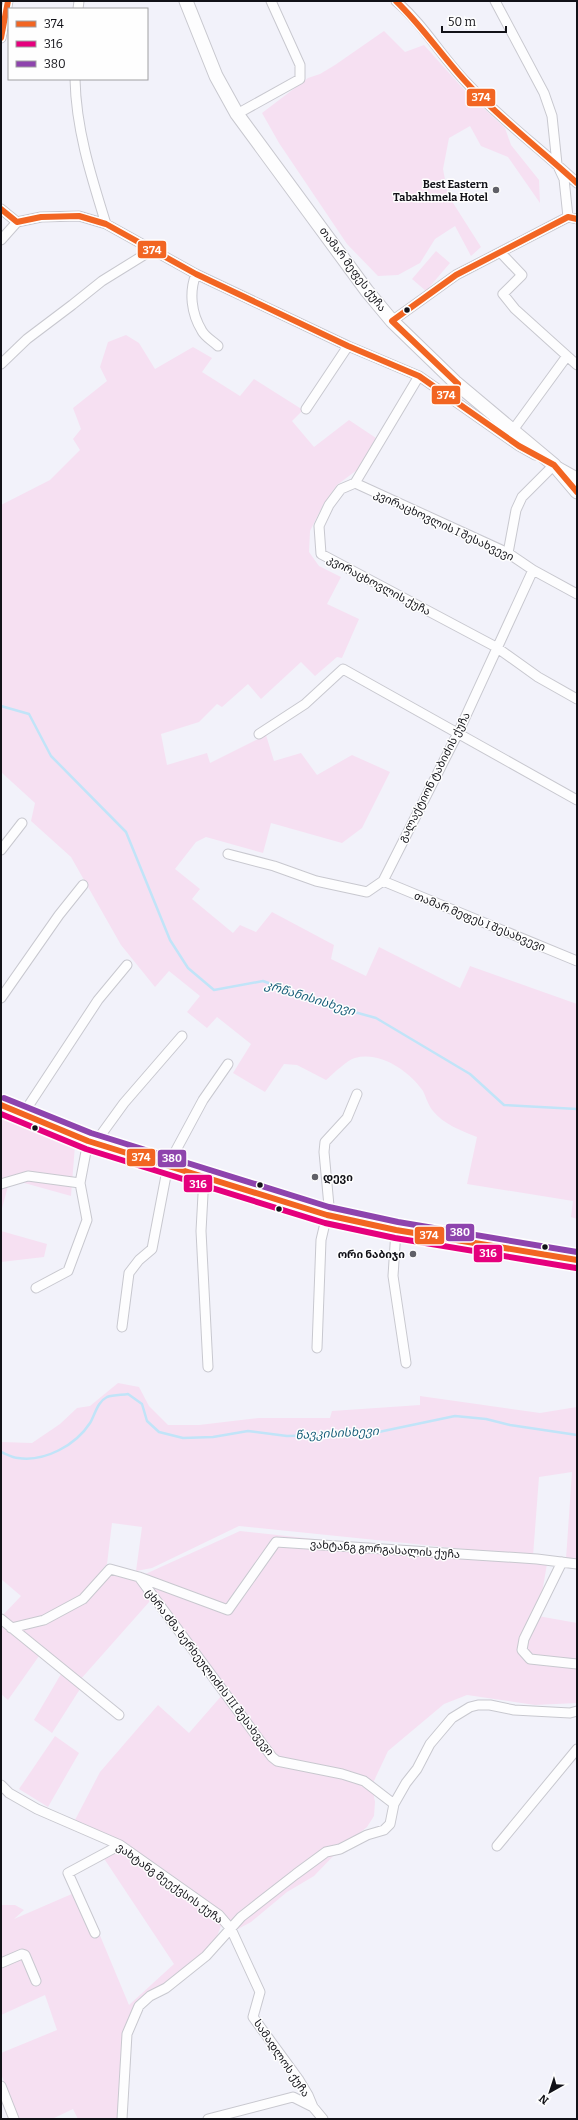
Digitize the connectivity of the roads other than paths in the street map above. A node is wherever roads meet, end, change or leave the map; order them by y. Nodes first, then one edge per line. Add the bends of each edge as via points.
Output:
1 (8, 1) edge
2 (186, 1) edge
3 (271, 1) edge
4 (396, 1) edge
5 (501, 3) edge
6 (1, 38) edge
7 (75, 80) edge
8 (237, 114) junction
9 (557, 164) junction
10 (577, 183) edge
11 (1, 209) edge
12 (572, 218) edge
13 (17, 222) junction
14 (106, 224) junction
15 (1, 240) edge
16 (152, 250) junction
17 (501, 253) junction
18 (196, 274) junction
19 (392, 321) junction
20 (218, 346) dead end
21 (348, 346) junction
22 (567, 356) junction
23 (1, 364) edge
24 (577, 365) edge
25 (419, 376) junction
26 (306, 409) dead end
27 (513, 430) junction
28 (554, 465) junction
29 (577, 477) edge
30 (355, 483) junction
31 (577, 492) edge
32 (508, 553) junction
33 (533, 570) junction
34 (577, 594) edge
35 (496, 648) junction
36 (577, 699) edge
37 (458, 733) junction
38 (258, 734) dead end
39 (577, 800) edge
40 (22, 823) dead end
41 (1, 850) edge
42 (228, 854) dead end
43 (383, 881) junction
44 (82, 885) dead end
45 (577, 960) edge
46 (127, 965) dead end
47 (1, 998) edge
48 (182, 1036) dead end
49 (228, 1064) dead end
50 (357, 1094) dead end
51 (1, 1105) edge
52 (25, 1116) junction
53 (91, 1142) junction
54 (168, 1165) junction
55 (204, 1176) junction
56 (80, 1183) junction
57 (1, 1184) edge
58 (327, 1215) junction
59 (396, 1230) junction
60 (577, 1260) edge
61 (36, 1288) dead end
62 (122, 1327) dead end
63 (317, 1348) dead end
64 (406, 1364) dead end
65 (208, 1367) dead end
66 (562, 1562) junction
67 (577, 1564) edge
68 (139, 1576) junction
69 (1, 1619) edge
70 (11, 1628) junction
71 (577, 1664) edge
72 (577, 1710) edge
73 (119, 1715) dead end
74 (577, 1749) edge
75 (1, 1785) edge
76 (394, 1804) junction
77 (120, 1845) junction
78 (497, 1846) dead end
79 (231, 1929) junction
80 (95, 1934) dead end
81 (1, 1962) edge
82 (36, 1981) dead end
83 (1, 2086) edge
84 (313, 2107) junction
85 (14, 2119) edge
86 (122, 2119) edge
87 (208, 2119) edge
88 (323, 2119) edge

1 - 6 street
2 - 8 street, თამარ მეფეს ქუჩა via 216,76
3 - 8 street via 300,65 300,79
4 - 9 street via 413,15 465,82 507,123
5 - 9 street via 552,116
7 - 14 street via 75,103 84,154
8 - 19 street, თამარ მეფეს ქუჩა via 367,291
9 - 10 street
9 - 12 street via 564,179
11 - 13 street
12 - 17 street
13 - 14 street via 41,216 79,216
13 - 15 street
14 - 16 street
16 - 18 street
16 - 23 street via 102,281 27,338
17 - 19 street via 456,275
17 - 22 street via 522,276 503,294 515,309
18 - 20 street via 191,286 193,310 202,332
18 - 21 street
19 - 27 street, თამარ მეფეს ქუჩა via 455,382
21 - 25 street
21 - 26 street
22 - 24 street
22 - 27 street
25 - 28 street via 519,446
25 - 30 street, კვირაცხოვლის ქუჩა
27 - 28 street, თამარ მეფეს ქუჩა
28 - 29 street
28 - 31 street, თამარ მეფეს ქუჩა
28 - 32 street via 522,497 516,510
30 - 32 street, კვირაცხოვლის I შესახვევი
30 - 35 street, კვირაცხოვლის ქუჩა via 341,489 329,505 319,526 321,554
32 - 33 street, კვირაცხოვლის I შესახვევი
33 - 34 street
33 - 35 street, გალაქტიონ ტაბიძის ქუჩა
35 - 36 street, კვირაცხოვლის ქუჩა via 538,677
35 - 37 street, გალაქტიონ ტაბიძის ქუჩა
37 - 38 street via 343,669 305,704
37 - 39 street
37 - 43 street, გალაქტიონ ტაბიძის ქუჩა
40 - 41 street
42 - 43 street, გალაქტიონ ტაბიძის ქუჩა via 274,866 316,881 367,892
43 - 45 street, თამარ მეფეს I შესახვევი
44 - 47 street
46 - 52 street via 98,1000 29,1105
48 - 53 street
49 - 54 street via 203,1100
50 - 58 street via 347,1118 325,1142 329,1206
51 - 52 street
52 - 53 street
53 - 54 street
53 - 56 street
54 - 55 street
54 - 62 street via 152,1249 129,1273
55 - 58 street
55 - 65 street via 201,1231
56 - 57 street via 28,1176
56 - 61 street via 87,1220 68,1271
58 - 59 street
58 - 63 street via 321,1240
59 - 60 street
59 - 64 street via 393,1276
66 - 67 street, ვახტანგ გორგასალის ქუჩა
66 - 68 street, ვახტანგ გორგასალის ქუჩა via 537,1558 276,1542 228,1610
66 - 71 street via 524,1639 522,1650 530,1659
68 - 70 street via 114,1569 108,1570 83,1599 44,1620
68 - 76 street, ცხრა ძმა ხერხეულიძის III შესახვევი via 272,1757 364,1781
69 - 70 street
70 - 73 street
72 - 76 street via 570,1713 514,1710 490,1704 470,1707 452,1718 430,1744
74 - 78 street
75 - 77 street, ვახტანგ მეექვსის ქუჩა via 37,1809
76 - 79 street via 390,1824 384,1830 340,1849 326,1852 269,1894 241,1917
77 - 79 street, ვახტანგ მეექვსის ქუჩა via 219,1915
77 - 80 street via 68,1873
79 - 84 street, სამადლოს ქუჩა via 260,1992 253,2017 302,2085
79 - 86 street via 206,1956 139,2006 127,2034
81 - 82 street via 25,1955
83 - 85 street
84 - 87 street via 293,2097
84 - 88 street, სამადლოს ქუჩა

